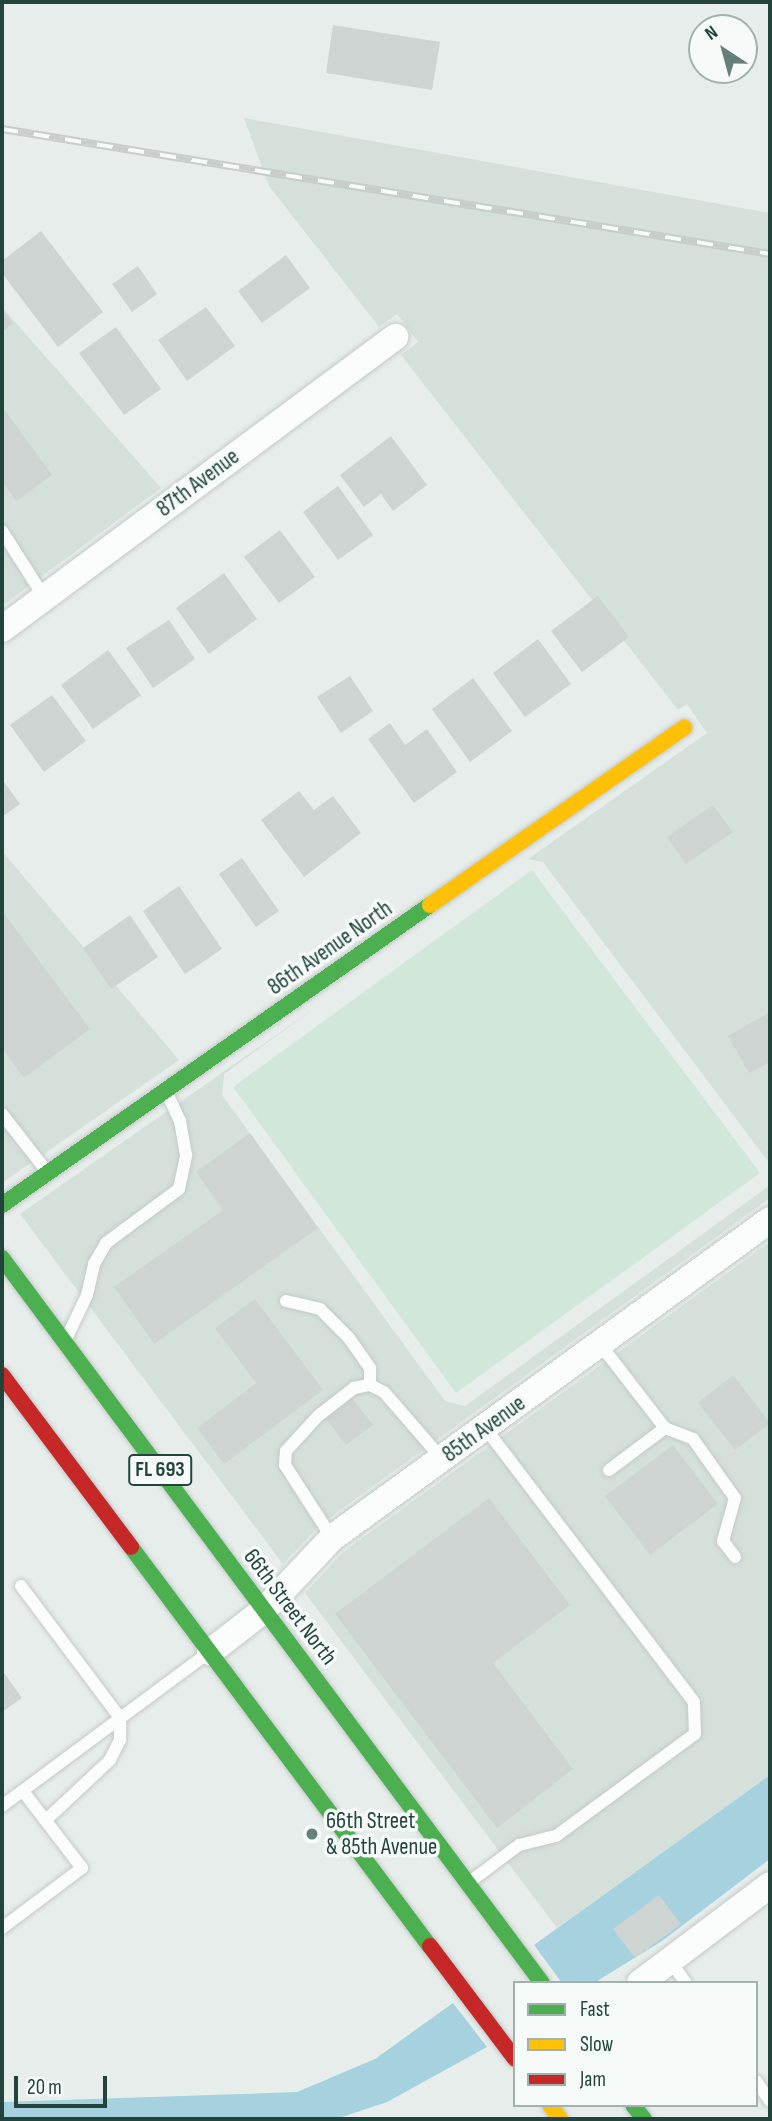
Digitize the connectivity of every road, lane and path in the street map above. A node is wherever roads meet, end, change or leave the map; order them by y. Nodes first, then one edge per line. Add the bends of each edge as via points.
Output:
1 (395, 337) dead end
2 (2, 531) edge
3 (44, 597) junction
4 (2, 629) edge
5 (684, 727) dead end
6 (166, 1091) junction
7 (2, 1114) edge
8 (47, 1172) junction
9 (2, 1205) edge
10 (770, 1220) edge
11 (2, 1258) edge
12 (286, 1301) dead end
13 (65, 1342) junction
14 (600, 1344) junction
15 (2, 1375) edge
16 (370, 1385) junction
17 (485, 1428) junction
18 (665, 1428) junction
19 (442, 1459) junction
20 (609, 1470) dead end
21 (332, 1538) junction
22 (735, 1557) dead end
23 (21, 1586) dead end
24 (264, 1610) junction
25 (210, 1652) junction
26 (120, 1718) junction
27 (23, 1790) junction
28 (2, 1806) edge
29 (46, 1820) junction
30 (468, 1883) junction
31 (770, 1885) edge
32 (2, 1928) edge
33 (669, 1959) junction
34 (541, 1981) edge
35 (642, 1981) edge
36 (685, 1981) edge
37 (513, 2056) edge
38 (758, 2084) edge
39 (770, 2101) edge

1 - 3 street, 87th Avenue
2 - 3 lane
3 - 4 street, 87th Avenue
5 - 6 main road, 86th Avenue North
6 - 8 main road, 86th Avenue North
6 - 13 lane via 180,1121 186,1155 179,1189 106,1243
7 - 8 lane
8 - 9 main road, 86th Avenue North
10 - 14 street, 85th Avenue
11 - 13 main road, 66th Street North / FL 693
12 - 16 lane via 320,1309 339,1328 370,1368
13 - 24 main road, 66th Street North / FL 693
14 - 17 street, 85th Avenue
14 - 18 lane
15 - 25 main road, FL 693
16 - 19 lane via 384,1392
16 - 21 lane via 354,1388 318,1416 286,1451 285,1465
17 - 19 street, 85th Avenue
17 - 30 lane via 694,1702 695,1734 556,1836 519,1845
18 - 20 lane
18 - 22 lane via 693,1439 735,1498 723,1541
19 - 21 street, 85th Avenue
21 - 24 street, 85th Avenue
23 - 26 lane
24 - 25 street, 85th Avenue
24 - 30 main road, 66th Street North / FL 693
25 - 26 lane
25 - 37 main road, FL 693
26 - 27 lane
26 - 29 lane via 120,1740 110,1760
27 - 28 lane
27 - 29 lane
29 - 32 lane via 82,1868
30 - 34 main road, 66th Street North / FL 693
31 - 33 street
33 - 35 street
33 - 36 lane
38 - 39 lane

